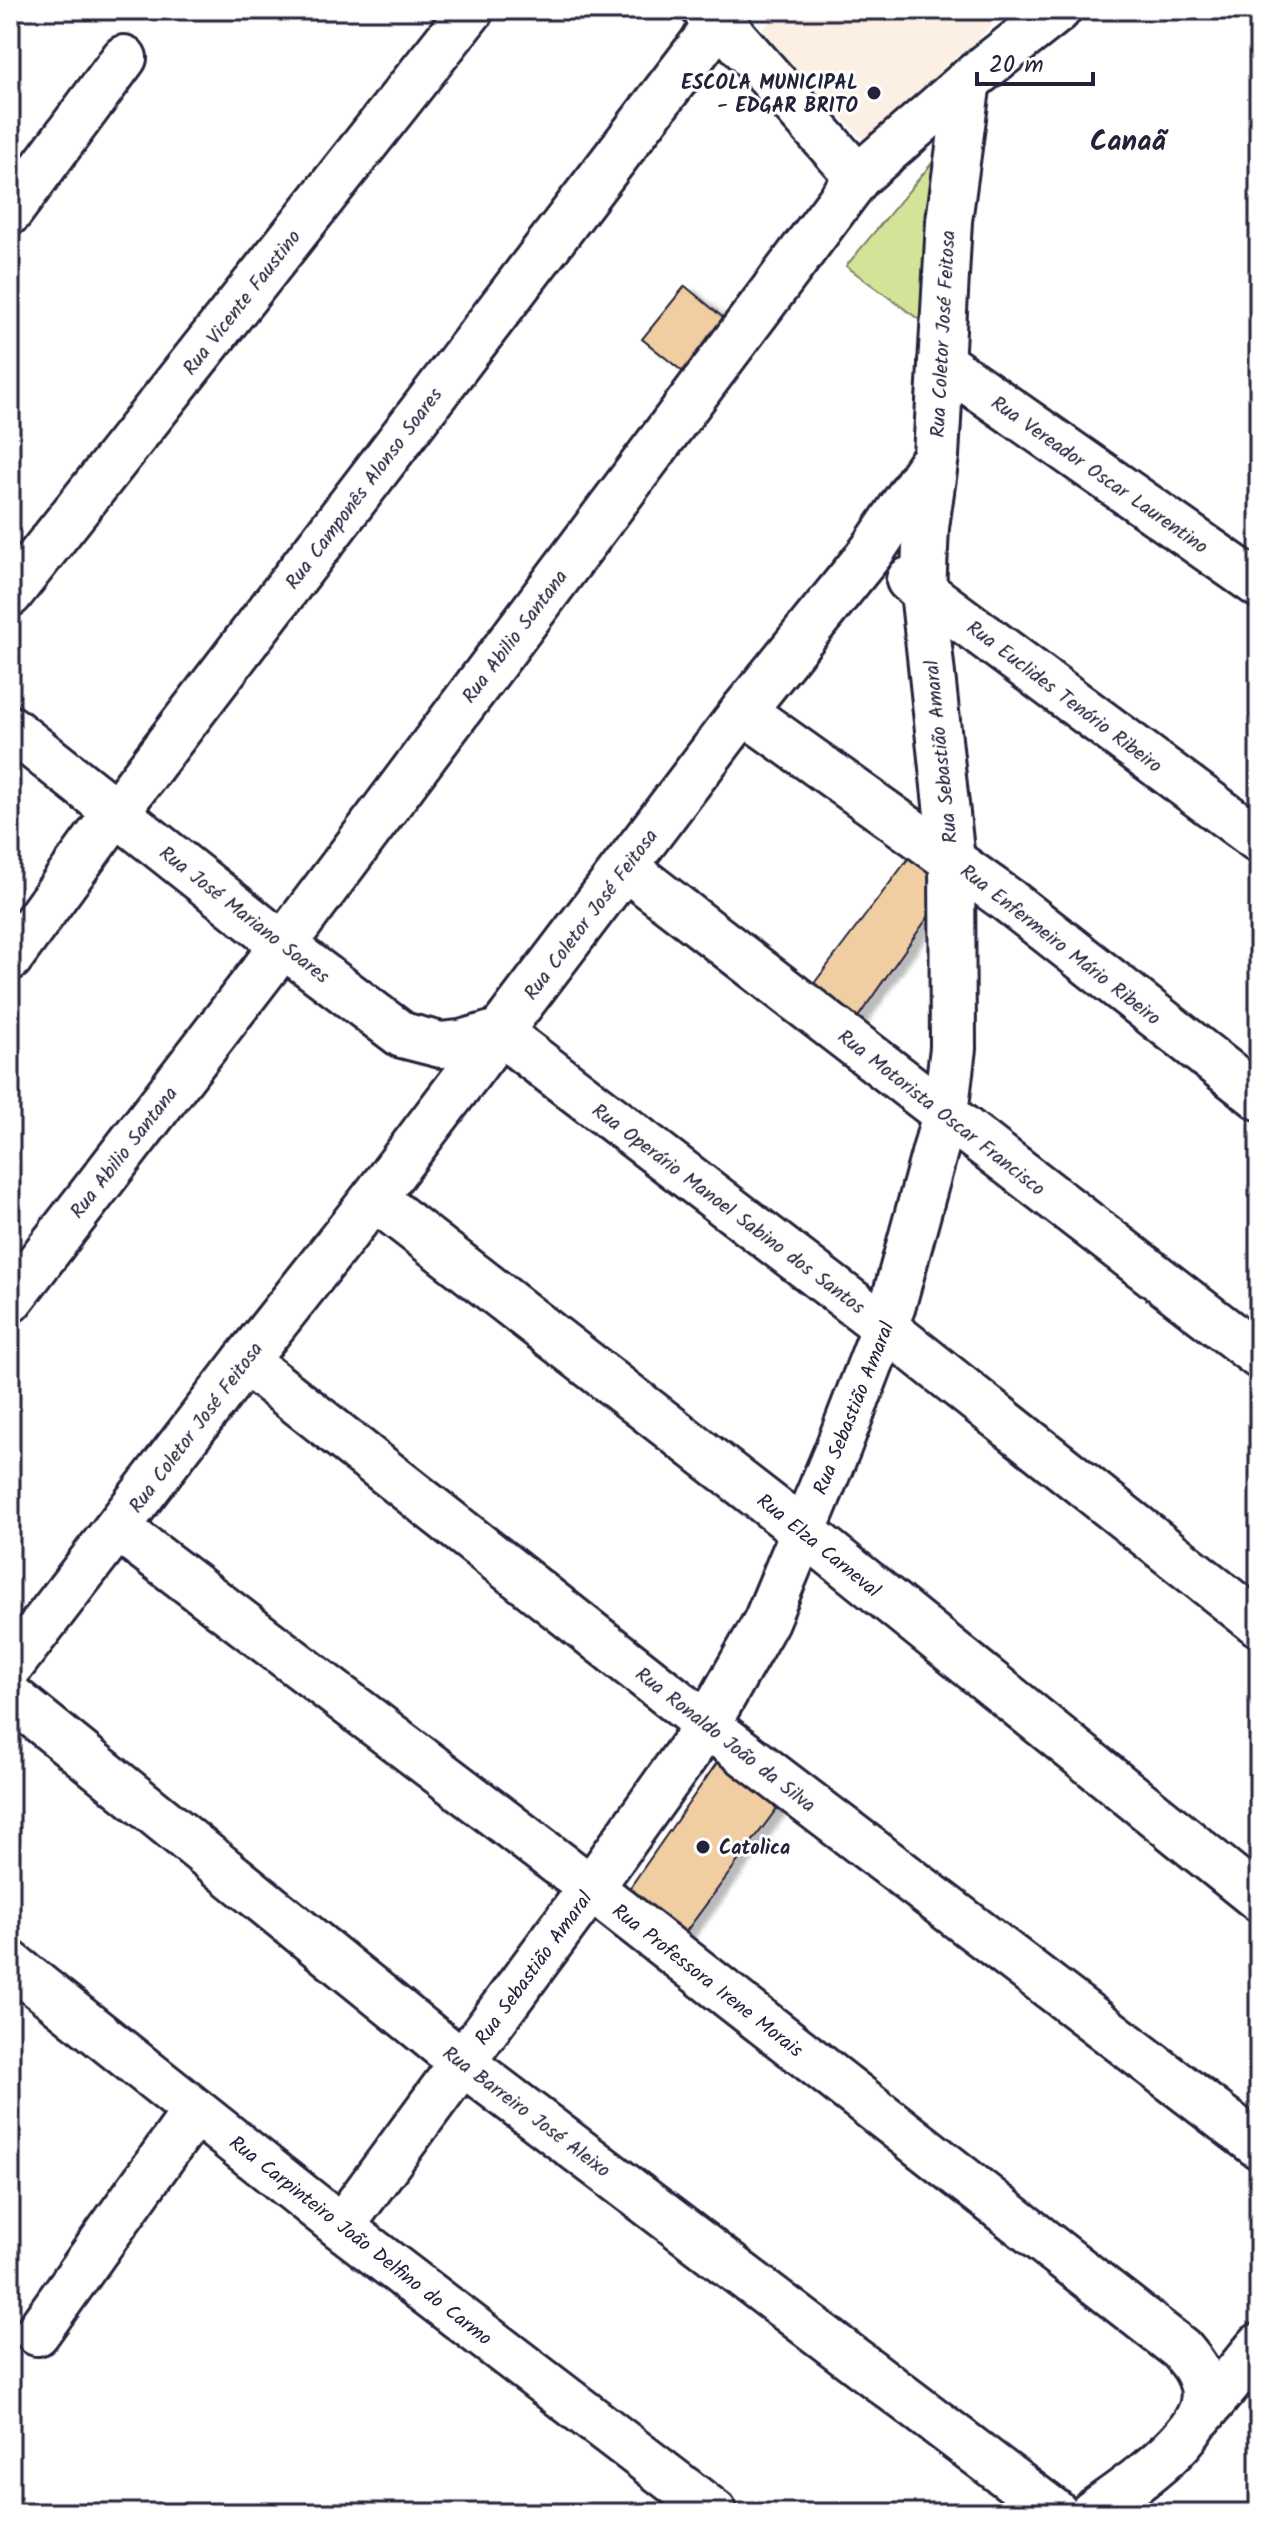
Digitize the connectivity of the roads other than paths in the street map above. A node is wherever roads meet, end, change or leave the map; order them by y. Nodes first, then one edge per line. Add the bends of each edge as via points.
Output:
1 (471, 10) edge
2 (1058, 10) edge
3 (718, 14) edge
4 (124, 58) dead end
5 (968, 81) junction
6 (858, 177) junction
7 (10, 212) edge
8 (941, 362) junction
9 (936, 456) junction
10 (872, 551) junction
11 (1259, 585) edge
12 (923, 591) junction
13 (10, 594) edge
14 (743, 711) junction
15 (10, 728) edge
16 (116, 812) junction
17 (1259, 840) edge
18 (952, 860) junction
19 (626, 868) junction
20 (283, 945) junction
21 (10, 958) edge
22 (499, 1032) junction
23 (1259, 1097) edge
24 (945, 1114) junction
25 (374, 1198) junction
26 (10, 1300) edge
27 (886, 1328) junction
28 (1259, 1356) edge
29 (245, 1361) junction
30 (118, 1528) junction
31 (803, 1531) junction
32 (1259, 1624) edge
33 (10, 1667) edge
34 (10, 1696) edge
35 (707, 1725) junction
36 (591, 1888) junction
37 (1259, 1899) edge
38 (16, 1981) edge
39 (463, 2063) junction
40 (195, 2111) junction
41 (1259, 2146) edge
42 (341, 2227) junction
43 (37, 2333) dead end
44 (1259, 2346) edge
45 (1202, 2403) junction
46 (715, 2513) edge
47 (1056, 2513) edge
48 (1092, 2513) edge

1 - 13 street, Rua Vicente Faustino
2 - 5 street, Rua Abilio Santana
3 - 6 street, Rua Camponês Alonso Soares
3 - 16 street, Rua Camponês Alonso Soares
4 - 7 street
5 - 6 street, Rua Abilio Santana
5 - 8 street, Rua Coletor José Feitosa via 949,221
6 - 20 street, Rua Abilio Santana
8 - 9 street, Rua Coletor José Feitosa
8 - 11 street, Rua Vereador Oscar Laurentino
9 - 10 street, Rua Coletor José Feitosa
9 - 12 street, Rua Sebastião Amaral
10 - 12 street, Rua Euclides Tenório Ribeiro
10 - 14 street, Rua Coletor José Feitosa
12 - 17 street, Rua Euclides Tenório Ribeiro
12 - 18 street, Rua Sebastião Amaral
14 - 18 street, Rua Enfermeiro Mário Ribeiro
14 - 19 street, Rua Coletor José Feitosa
15 - 16 street, Rua José Mariano Soares
16 - 20 street, Rua José Mariano Soares
16 - 21 street, Rua Camponês Alonso Soares
18 - 23 street, Rua Enfermeiro Mário Ribeiro
18 - 24 street, Rua Sebastião Amaral via 953,1048
19 - 22 street, Rua Coletor José Feitosa
19 - 24 street, Rua Motorista Oscar Francisco
20 - 22 street, Rua José Mariano Soares via 402,1035 441,1045
20 - 26 street, Rua Abilio Santana
22 - 25 street, Rua Coletor José Feitosa
22 - 27 street, Rua Operário Manoel Sabino dos Santos
24 - 27 street, Rua Sebastião Amaral
24 - 28 street, Rua Motorista Oscar Francisco
25 - 29 street, Rua Coletor José Feitosa
25 - 31 street, Rua Elza Carneval
27 - 31 street, Rua Sebastião Amaral
27 - 32 street, Rua Operário Manoel Sabino dos Santos
29 - 30 street, Rua Coletor José Feitosa
29 - 35 street, Rua Ronaldo João da Silva
30 - 33 street, Rua Coletor José Feitosa
30 - 36 street, Rua Professora Irene Morais
31 - 35 street, Rua Sebastião Amaral via 766,1621
31 - 37 street, Rua Elza Carneval
34 - 39 street, Rua Barreiro José Aleixo
35 - 36 street, Rua Sebastião Amaral
35 - 41 street, Rua Ronaldo João da Silva
36 - 39 street, Rua Sebastião Amaral
36 - 45 street, Rua Professora Irene Morais via 1181,2349 1198,2370
38 - 40 street, Rua Carpinteiro João Delfino do Carmo
39 - 42 street, Rua Sebastião Amaral
39 - 47 street, Rua Barreiro José Aleixo
40 - 42 street, Rua Carpinteiro João Delfino do Carmo
40 - 43 street
42 - 46 street, Rua Carpinteiro João Delfino do Carmo
44 - 45 street
45 - 48 street via 1177,2445

